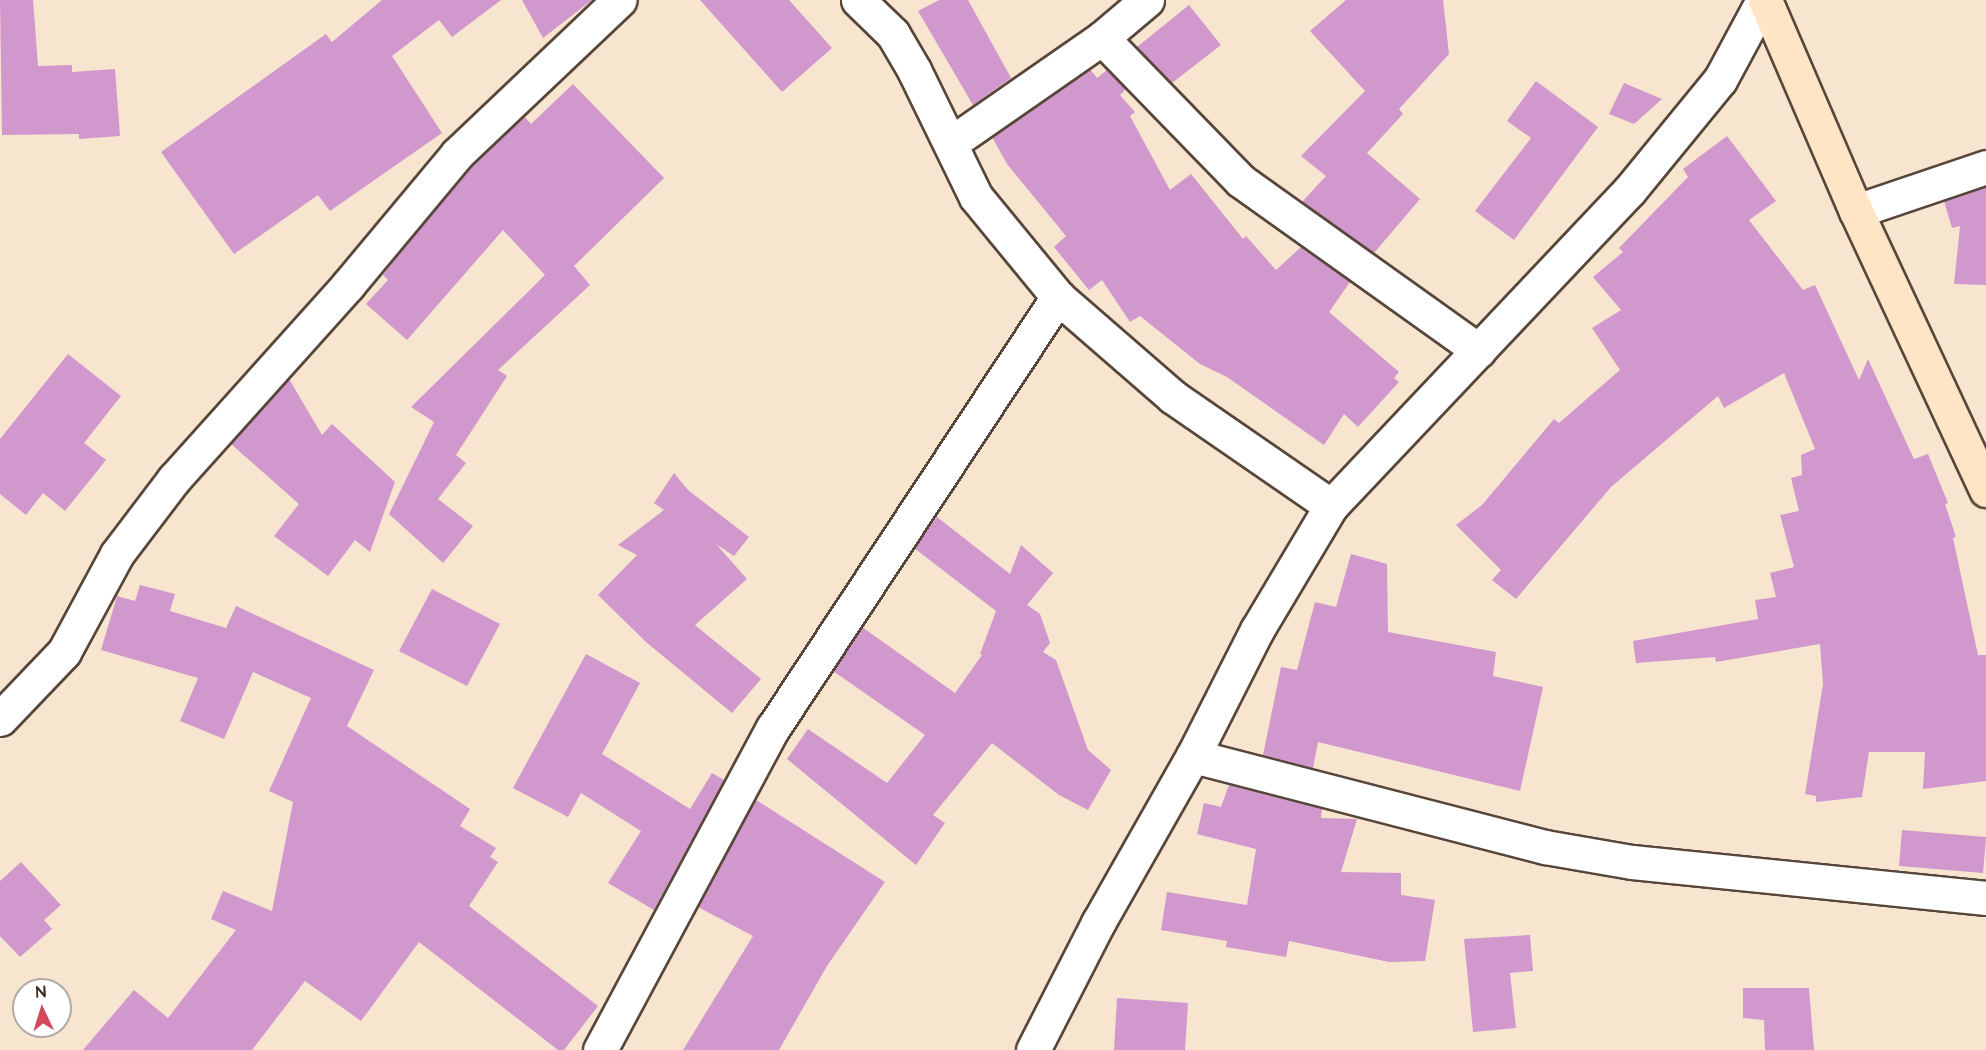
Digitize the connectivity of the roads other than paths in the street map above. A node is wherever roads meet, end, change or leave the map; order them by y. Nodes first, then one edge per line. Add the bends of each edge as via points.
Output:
1 (619, 0) edge
2 (858, 0) edge
3 (1147, 0) edge
4 (1764, 0) edge
5 (1102, 38) junction
6 (951, 143) junction
7 (1986, 166) edge
8 (1856, 211) junction
9 (1058, 297) junction
10 (1479, 351) junction
11 (1986, 490) edge
12 (1331, 506) junction
13 (0, 720) edge
14 (1193, 756) junction
15 (1986, 898) edge
16 (600, 1050) edge
17 (1033, 1050) edge

1 - 13 street via 456,154 348,285 174,479 117,554 63,652
2 - 6 street via 893,34
3 - 5 street
4 - 8 street
4 - 10 street via 1712,90 1629,191
5 - 6 street
5 - 10 street via 1241,181
6 - 9 street via 976,197
7 - 8 street
8 - 11 street
9 - 12 street via 1173,397
9 - 16 street via 773,728
10 - 12 street
12 - 14 street via 1257,630
14 - 15 street via 1545,847 1632,862
14 - 17 street via 1098,923

